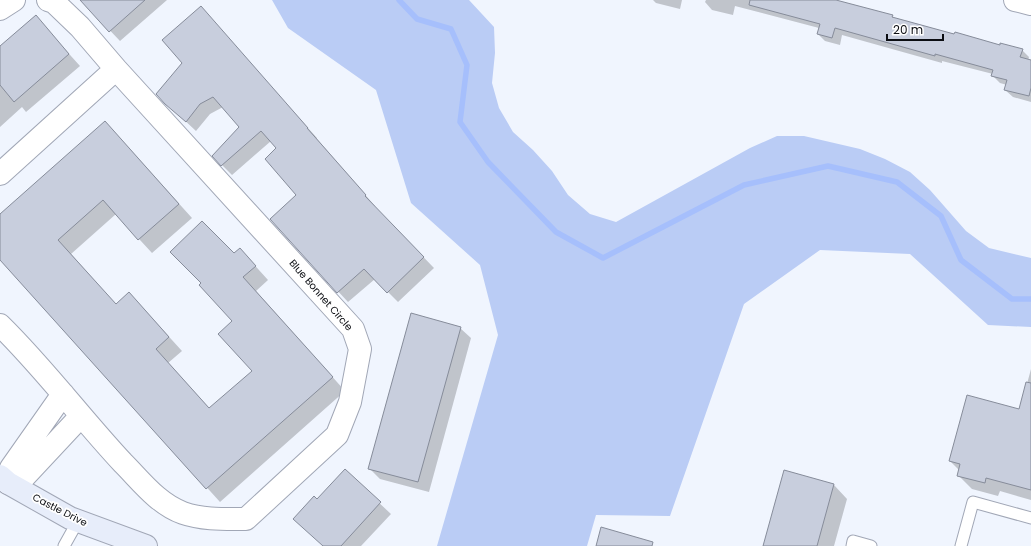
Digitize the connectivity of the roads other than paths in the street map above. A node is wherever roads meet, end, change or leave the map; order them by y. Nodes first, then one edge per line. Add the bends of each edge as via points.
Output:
1 (14, 0) edge
2 (48, 0) edge
3 (1015, 0) edge
4 (1031, 4) edge
5 (0, 9) edge
6 (116, 69) junction
7 (0, 174) edge
8 (0, 325) edge
9 (63, 394) junction
10 (81, 416) junction
11 (3, 484) edge
12 (1031, 518) edge
13 (78, 521) junction
14 (64, 546) edge
15 (146, 546) edge
16 (852, 546) edge
17 (871, 546) edge
18 (961, 546) edge

1 - 5 street
2 - 6 street, Blue Bonnet Circle via 54,2 80,28
3 - 4 street
6 - 7 street
6 - 10 street, Blue Bonnet Circle via 353,329 360,348 350,402 337,434 246,519 215,519 183,513 165,504
8 - 9 street, Blue Bonnet Circle
9 - 10 street, Blue Bonnet Circle
9 - 11 street via 11,468
10 - 11 street via 24,477
11 - 13 main road, Castle Drive
12 - 18 lane via 973,502
13 - 14 lane
13 - 15 main road, Castle Drive
16 - 17 lane via 853,541

